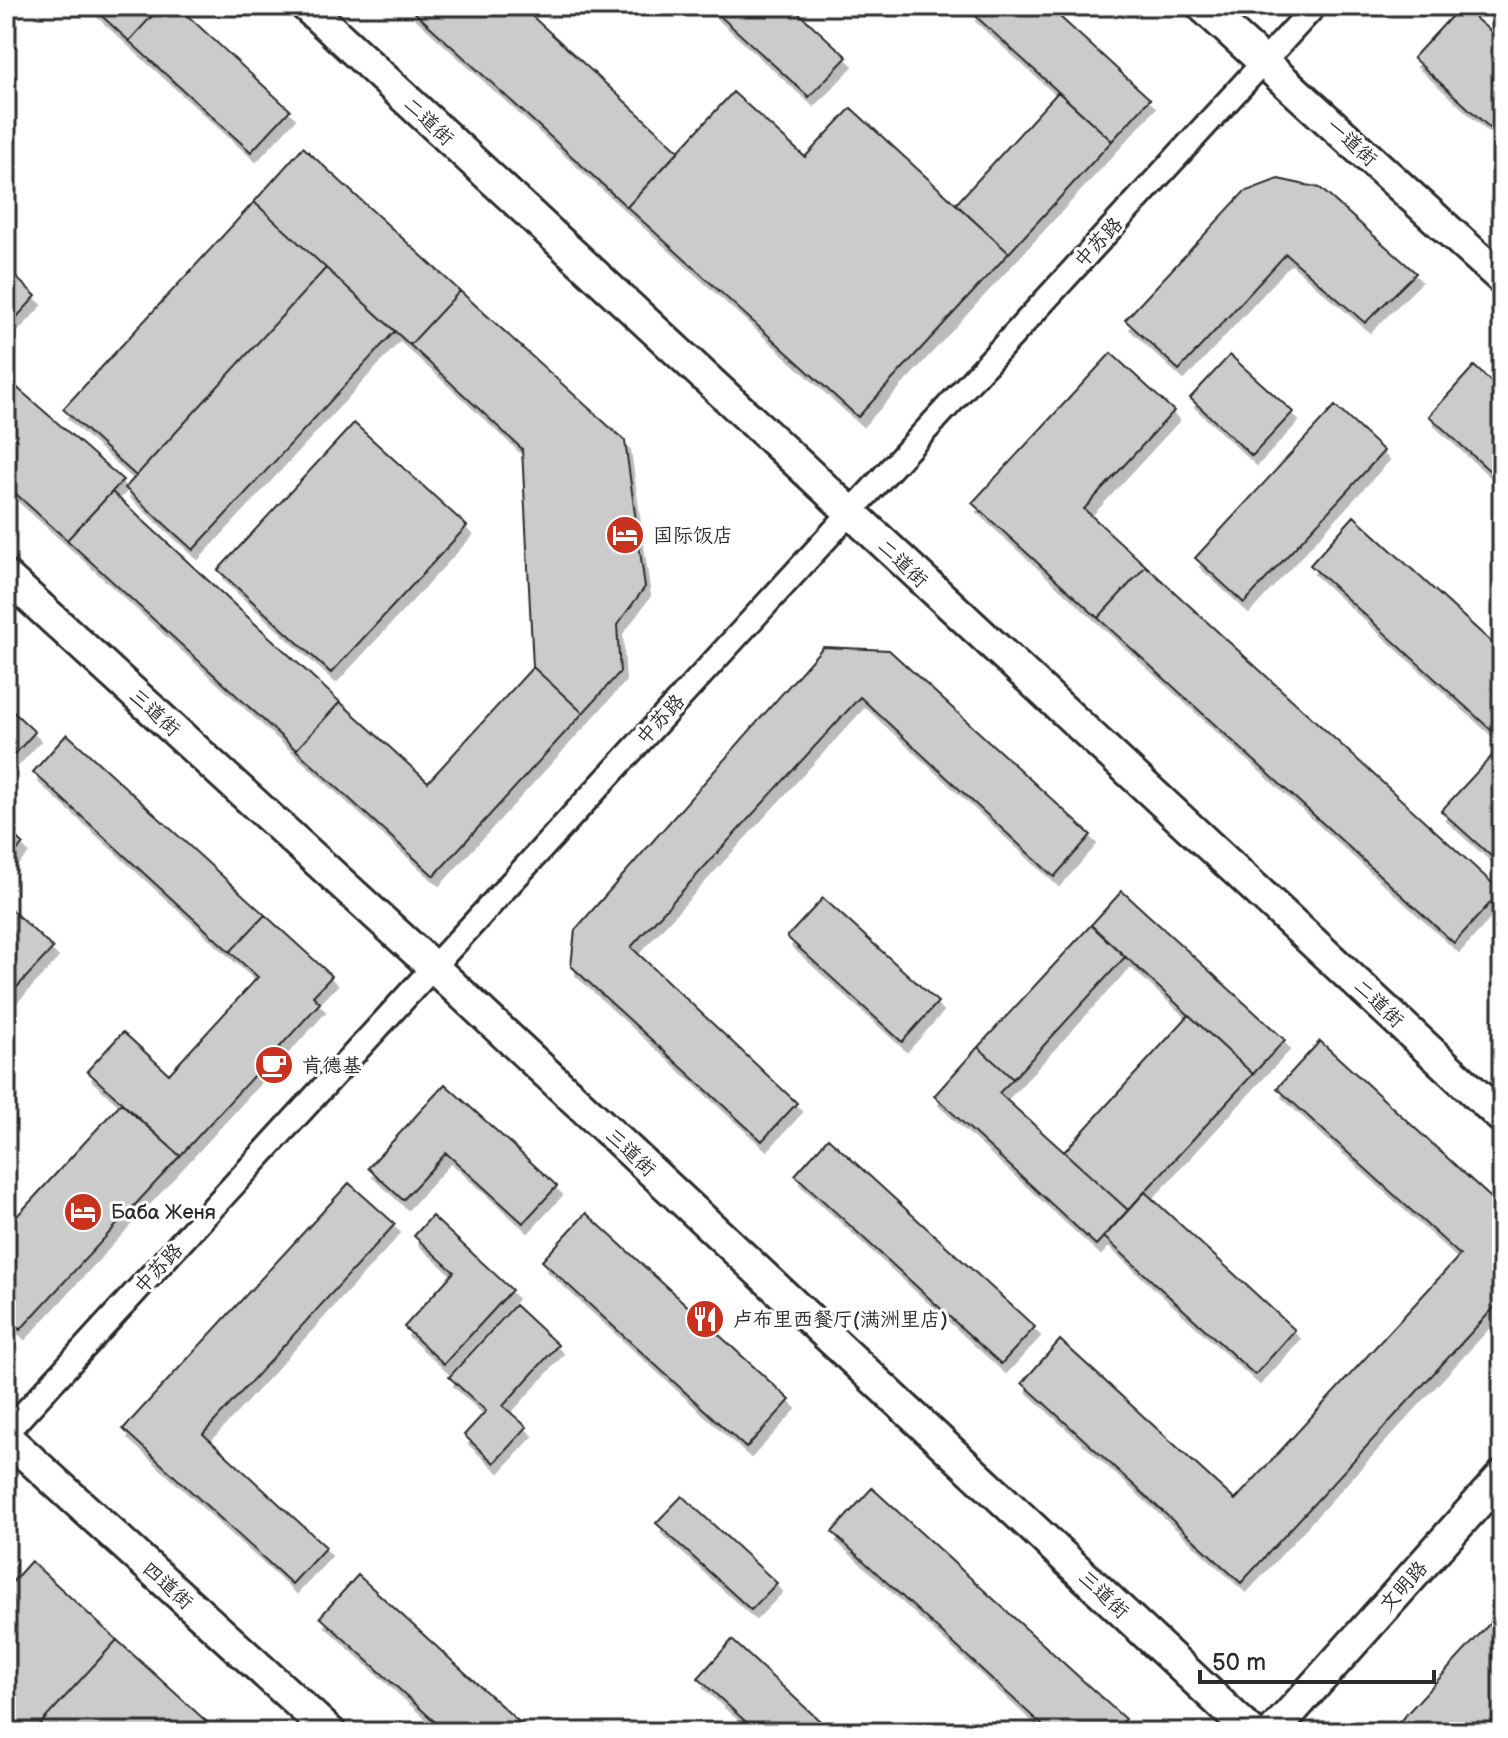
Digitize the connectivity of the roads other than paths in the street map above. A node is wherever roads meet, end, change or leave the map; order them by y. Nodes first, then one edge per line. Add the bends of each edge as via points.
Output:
1 (306, 6) edge
2 (1202, 6) edge
3 (1315, 6) edge
4 (1263, 62) junction
5 (1502, 279) edge
6 (849, 514) junction
7 (6, 576) edge
8 (433, 967) junction
9 (1502, 1118) edge
10 (6, 1435) edge
11 (1502, 1476) edge
12 (330, 1732) edge
13 (1251, 1732) edge
14 (1273, 1732) edge

1 - 6 street, 二道街
2 - 4 street, 一道街
3 - 4 street, 中苏路
4 - 5 street, 一道街
4 - 6 street, 中苏路
6 - 8 street, 中苏路
6 - 9 street, 二道街
7 - 8 street, 三道街
8 - 10 street, 中苏路
8 - 13 street, 三道街
10 - 12 street, 四道街
11 - 14 street, 文明路

